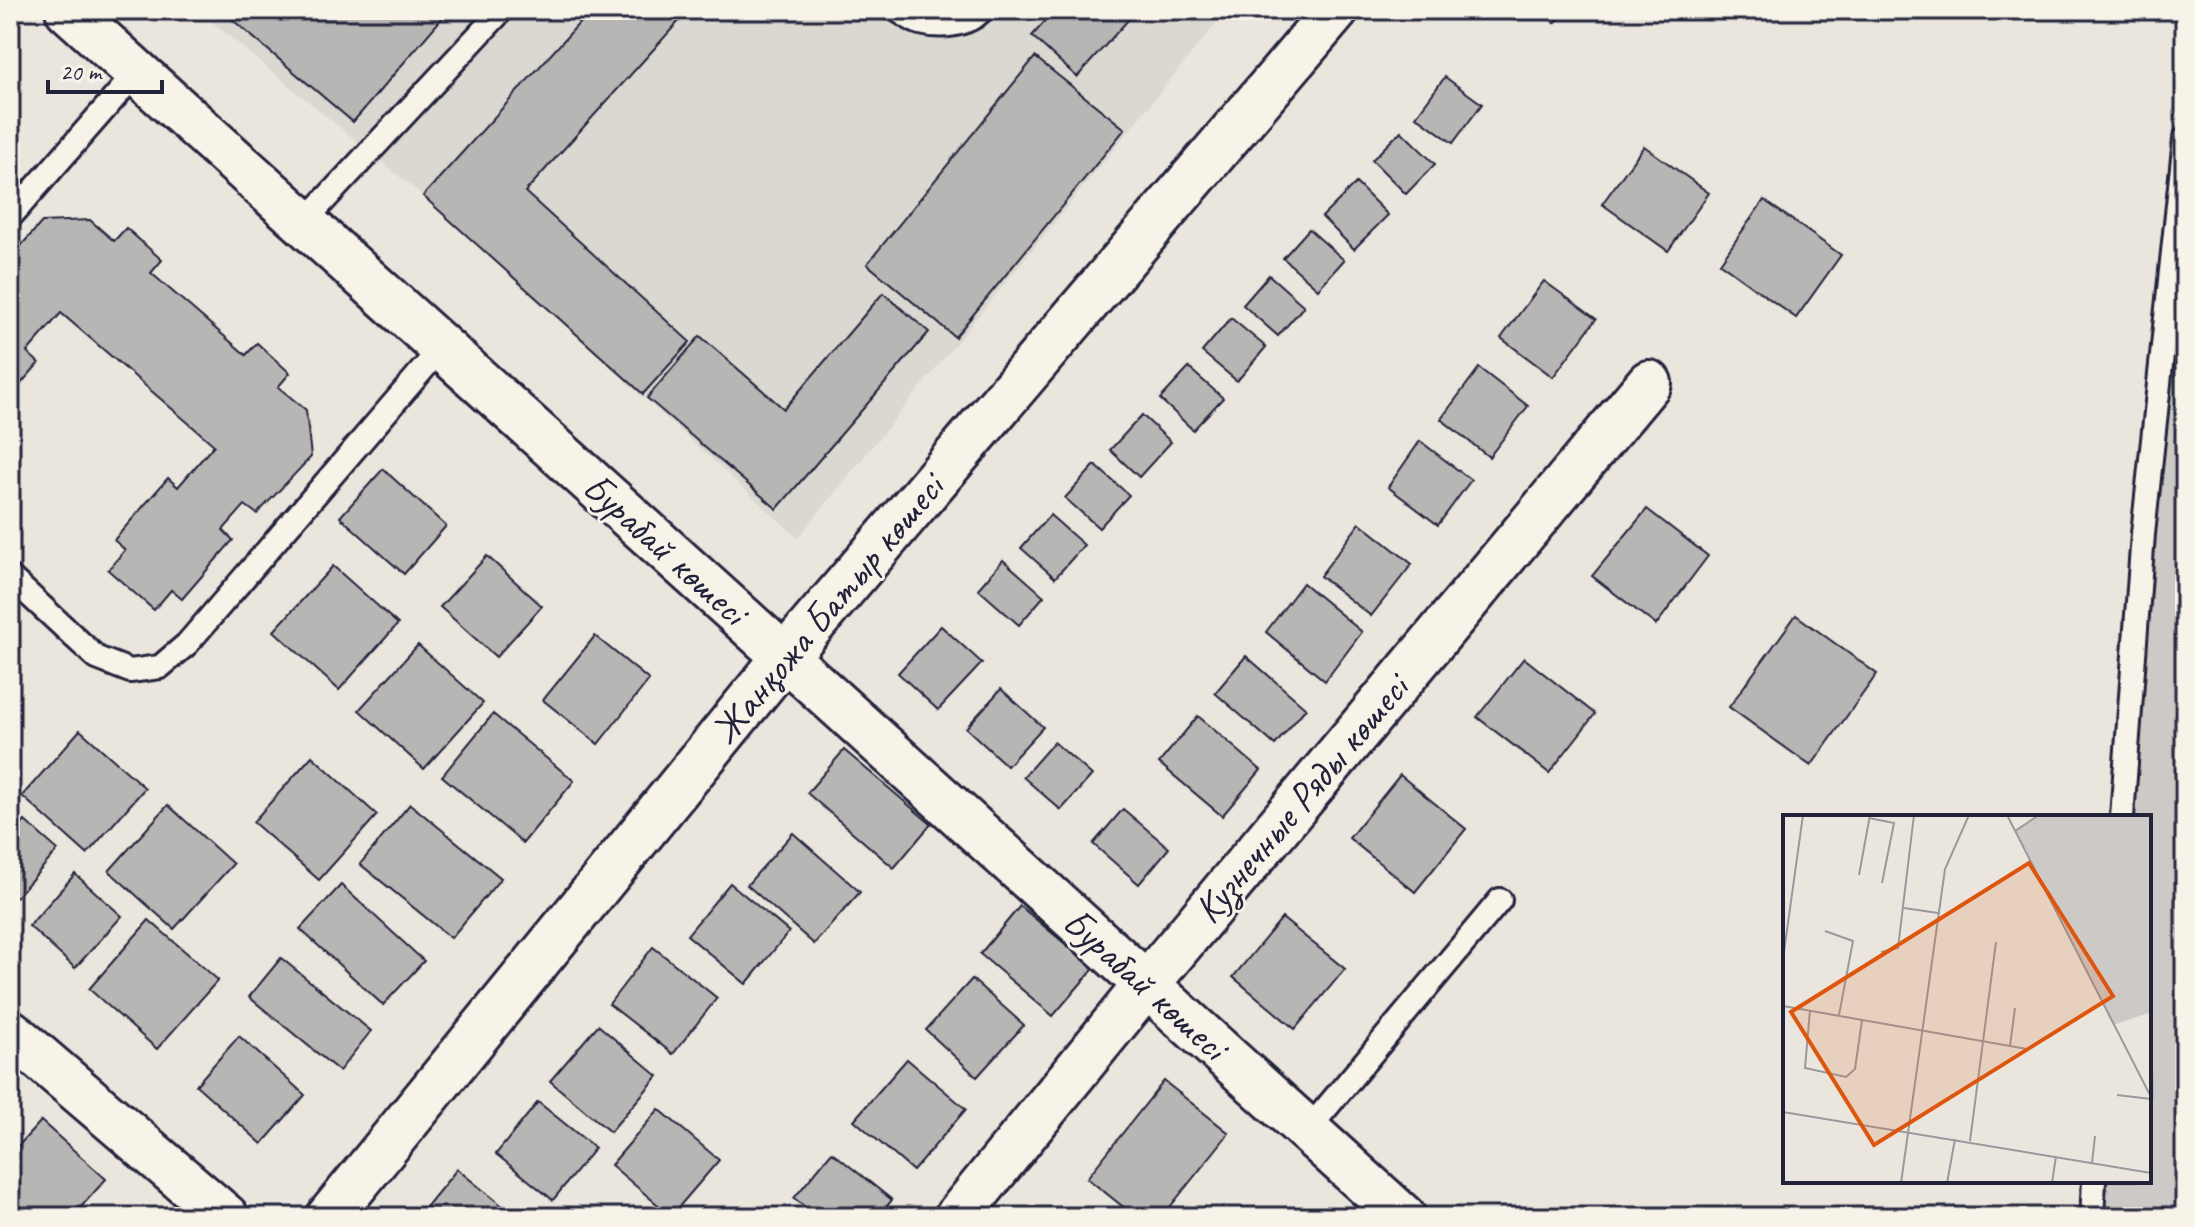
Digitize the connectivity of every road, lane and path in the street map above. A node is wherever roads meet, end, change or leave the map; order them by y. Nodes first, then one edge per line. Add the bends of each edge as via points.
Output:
1 (68, 10) edge
2 (502, 10) edge
3 (897, 10) edge
4 (982, 10) edge
5 (1336, 10) edge
6 (137, 72) junction
7 (2185, 139) edge
8 (10, 217) edge
9 (304, 222) junction
10 (442, 347) junction
11 (1649, 383) dead end
12 (10, 577) edge
13 (785, 657) junction
14 (2122, 815) edge
15 (1500, 900) dead end
16 (1146, 985) junction
17 (10, 1032) edge
18 (1307, 1131) junction
19 (2094, 1183) edge
20 (226, 1217) edge
21 (329, 1217) edge
22 (957, 1217) edge
23 (1403, 1217) edge
24 (2092, 1217) edge

1 - 6 street, Бурабай көшесі
2 - 9 lane
3 - 4 lane via 918,23 949,25
5 - 13 street, Жанқожа Батыр көшесі
6 - 8 lane
6 - 9 street, Бурабай көшесі
7 - 14 lane via 2143,534
9 - 10 street, Бурабай көшесі
10 - 12 lane via 187,644 160,667 130,671 97,658
10 - 13 street, Бурабай көшесі
11 - 16 street, Кузнечные Ряды көшесі
13 - 16 street, Бурабай көшесі
13 - 21 street, Жанқожа Батыр көшесі
15 - 18 lane
16 - 18 street, Бурабай көшесі
16 - 22 street, Кузнечные Ряды көшесі
17 - 20 street
18 - 23 street, Бурабай көшесі
19 - 24 lane

